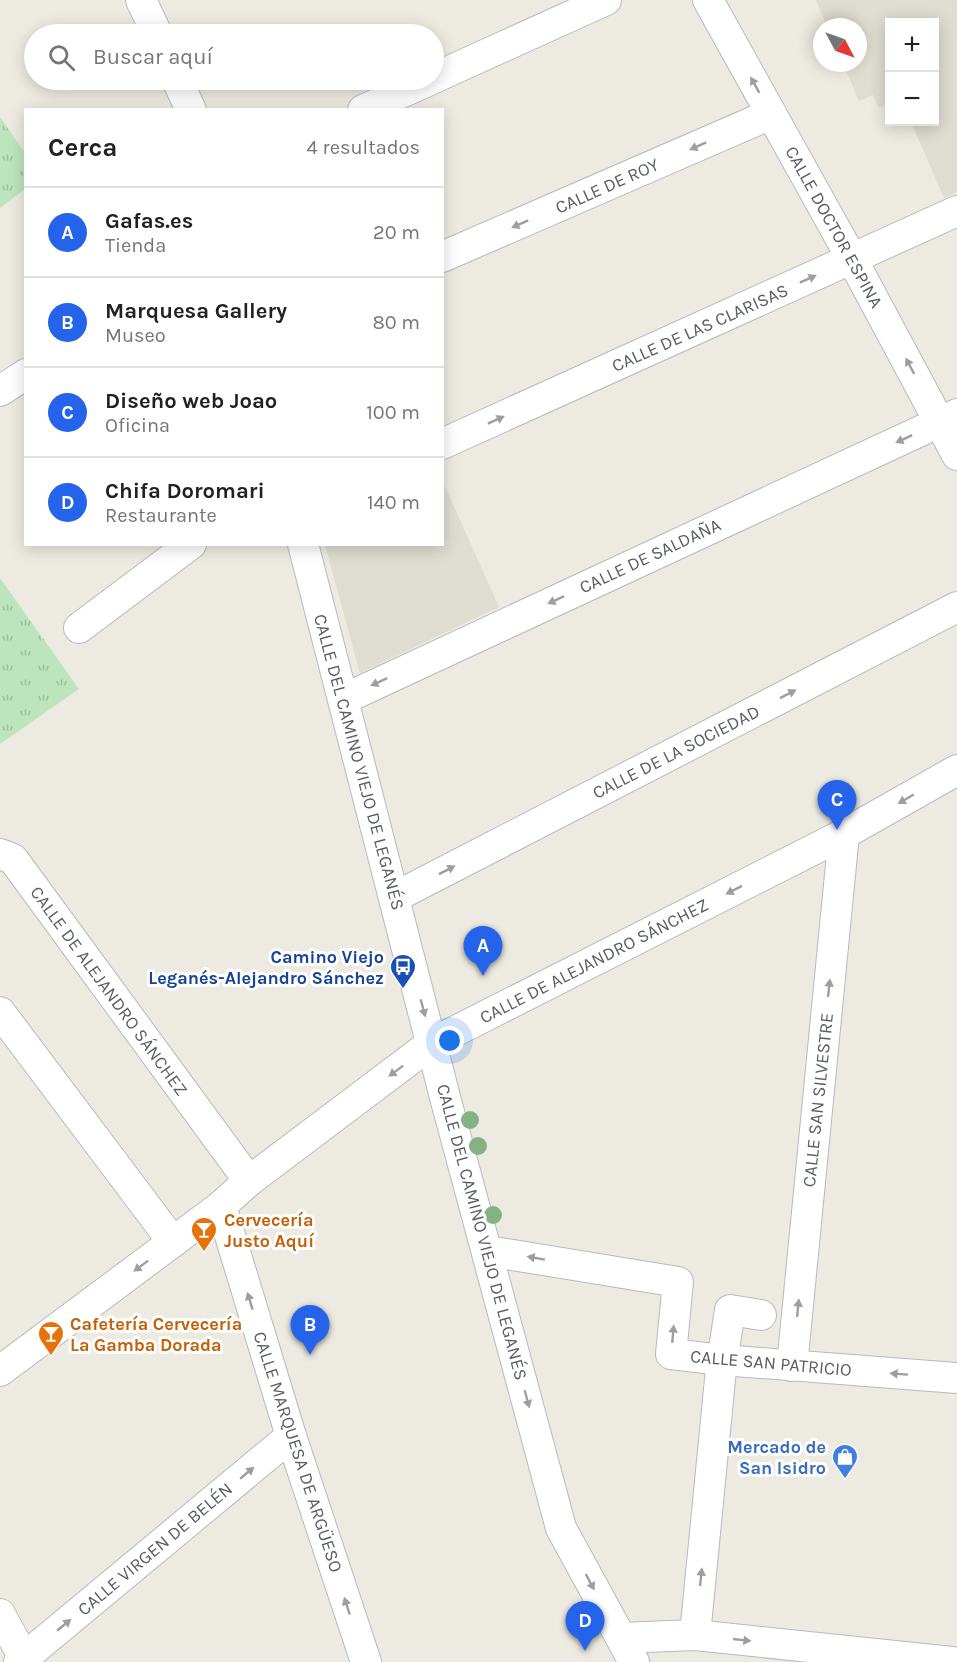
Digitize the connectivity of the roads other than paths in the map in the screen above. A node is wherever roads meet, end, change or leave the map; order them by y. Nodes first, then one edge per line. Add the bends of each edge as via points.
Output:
1 (141, 0) edge
2 (606, 0) edge
3 (708, 0) edge
4 (152, 24) edge
5 (444, 74) edge
6 (182, 90) edge
7 (408, 90) edge
8 (190, 108) edge
9 (367, 108) edge
10 (771, 114) junction
11 (957, 211) edge
12 (444, 256) edge
13 (852, 259) junction
14 (24, 375) edge
15 (0, 391) edge
16 (949, 418) edge
17 (444, 443) edge
18 (957, 455) edge
19 (188, 546) edge
20 (304, 546) edge
21 (957, 607) edge
22 (80, 628) dead end
23 (344, 699) junction
24 (957, 770) edge
25 (844, 834) junction
26 (6, 856) edge
27 (394, 897) junction
28 (0, 1012) edge
29 (432, 1043) junction
30 (249, 1181) junction
31 (221, 1206) junction
32 (173, 1242) junction
33 (488, 1251) junction
34 (761, 1315) dead end
35 (722, 1360) junction
36 (792, 1366) junction
37 (0, 1371) edge
38 (957, 1378) edge
39 (291, 1436) junction
40 (0, 1614) edge
41 (695, 1635) junction
42 (627, 1650) edge
43 (23, 1661) edge
44 (366, 1662) edge
45 (952, 1662) edge

1 - 4 street
2 - 5 street
10 -> 3 street, CALLE DOCTOR ESPINA
6 - 8 street
7 - 9 street
10 -> 12 street, CALLE DE ROY
10 - 13 street, CALLE DOCTOR ESPINA
11 - 13 street, CALLE DE LAS CLARISAS
16 -> 13 street, CALLE DOCTOR ESPINA
17 -> 13 street, CALLE DE LAS CLARISAS
14 - 15 street
16 - 18 street, CALLE DOCTOR ESPINA
16 -> 23 street, CALLE DE SALDAÑA
19 - 22 street
20 - 23 street, CALLE DEL CAMINO VIEJO DE LEGANÉS
27 -> 21 street, CALLE DE LA SOCIEDAD
23 - 27 street, CALLE DEL CAMINO VIEJO DE LEGANÉS
24 -> 25 street, CALLE DE ALEJANDRO SÁNCHEZ
25 -> 29 street, CALLE DE ALEJANDRO SÁNCHEZ
36 -> 25 street, CALLE SAN SILVESTRE
26 - 30 street, CALLE DE ALEJANDRO SÁNCHEZ
27 -> 29 street, CALLE DEL CAMINO VIEJO DE LEGANÉS
28 - 32 street
29 -> 30 street, CALLE DE ALEJANDRO SÁNCHEZ
29 - 33 street, CALLE DEL CAMINO VIEJO DE LEGANÉS
30 - 31 street, CALLE DE ALEJANDRO SÁNCHEZ
31 - 32 street, CALLE DE ALEJANDRO SÁNCHEZ
39 -> 31 street, CALLE MARQUESA DE ARGÜESO
32 -> 37 street, CALLE DE ALEJANDRO SÁNCHEZ
35 -> 33 street, CALLE SAN PATRICIO via 671,1354 678,1282
33 -> 42 street, CALLE DEL CAMINO VIEJO DE LEGANÉS via 561,1528
34 - 35 street via 730,1310
35 - 36 street, CALLE SAN PATRICIO
41 -> 35 street
38 -> 36 street, CALLE SAN PATRICIO
43 -> 39 street, CALLE VIRGEN DE BELÉN
44 -> 39 street, CALLE MARQUESA DE ARGÜESO
40 - 43 street
41 - 42 street
41 -> 45 street

